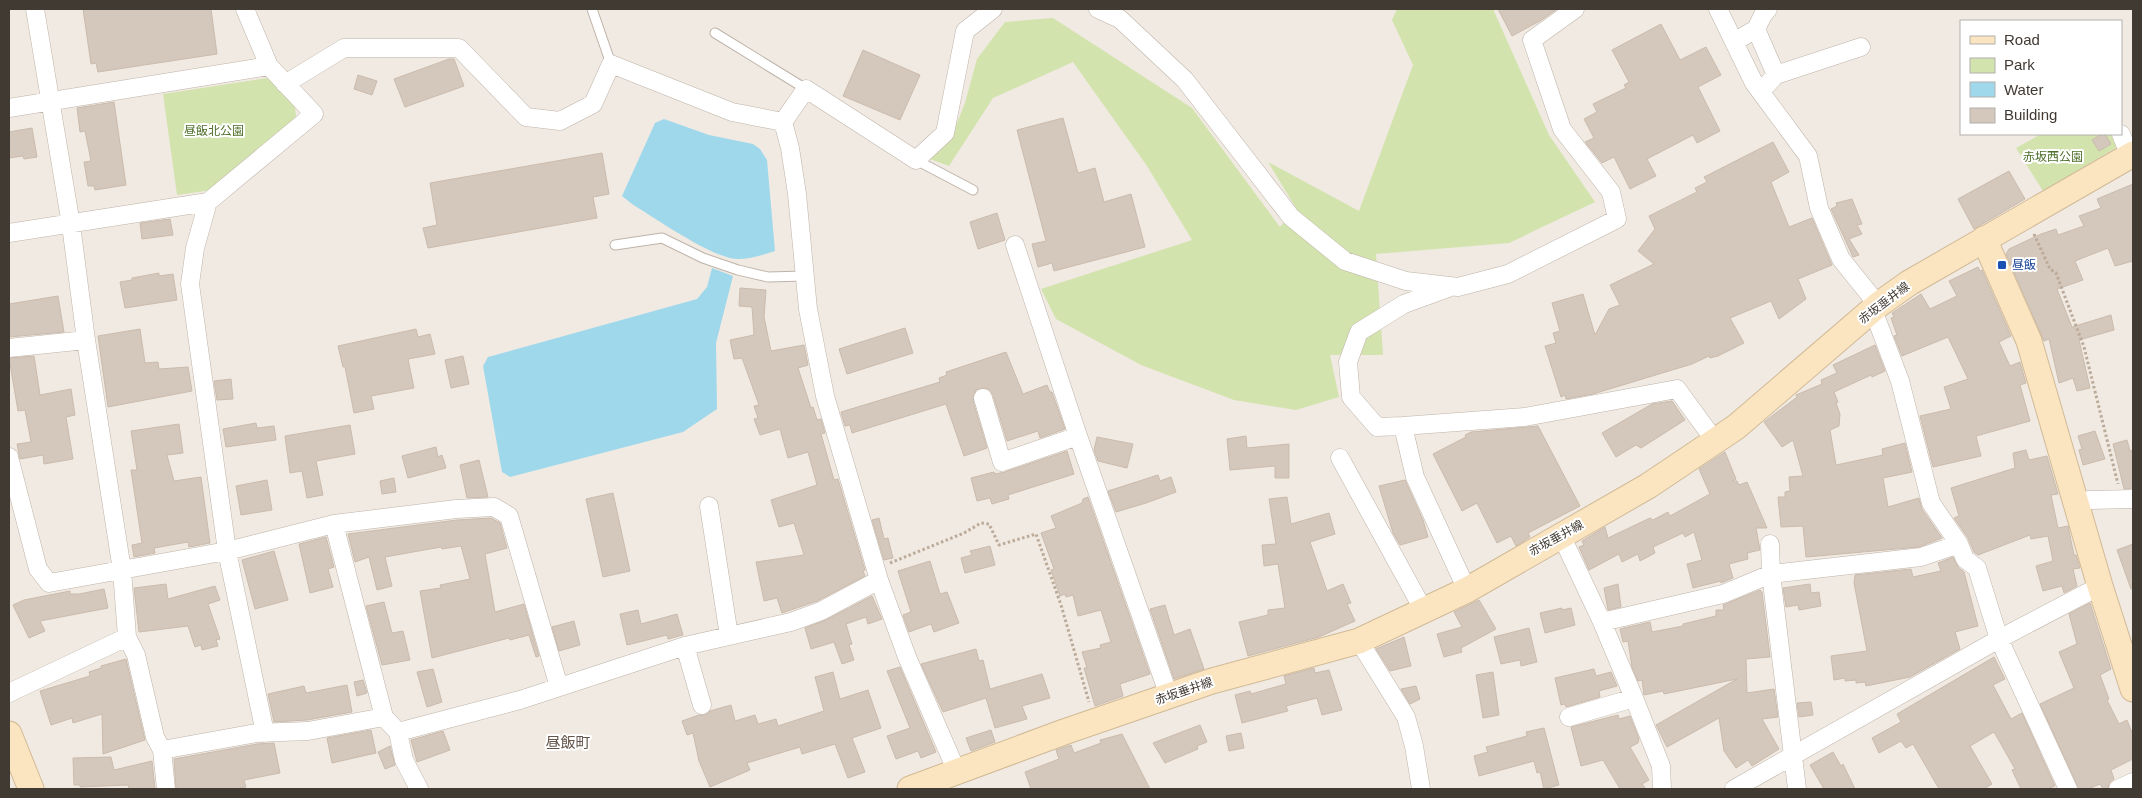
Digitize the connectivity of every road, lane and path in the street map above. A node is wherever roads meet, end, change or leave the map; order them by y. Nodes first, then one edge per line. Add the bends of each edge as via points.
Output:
1 (35, 9) edge
2 (245, 9) edge
3 (592, 9) edge
4 (993, 9) edge
5 (1098, 9) edge
6 (1575, 9) edge
7 (1718, 9) edge
8 (1768, 9) edge
9 (1756, 30) junction
10 (715, 33) dead end
11 (1734, 42) junction
12 (1861, 47) dead end
13 (611, 64) junction
14 (269, 66) junction
15 (1776, 75) junction
16 (285, 84) junction
17 (806, 89) junction
18 (1761, 92) junction
19 (52, 100) junction
20 (9, 108) edge
21 (782, 122) junction
22 (2128, 148) edge
23 (916, 160) junction
24 (973, 190) dead end
25 (208, 202) junction
26 (2025, 216) junction
27 (71, 225) junction
28 (9, 233) edge
29 (1984, 239) junction
30 (615, 245) dead end
31 (1015, 245) dead end
32 (805, 276) junction
33 (1453, 287) junction
34 (1876, 307) junction
35 (86, 340) junction
36 (9, 348) edge
37 (982, 398) dead end
38 (1403, 426) junction
39 (1078, 436) junction
40 (1715, 441) junction
41 (9, 457) edge
42 (1340, 458) dead end
43 (2127, 499) edge
44 (2077, 502) junction
45 (710, 506) dead end
46 (334, 524) junction
47 (1561, 535) junction
48 (1770, 544) dead end
49 (1959, 544) junction
50 (227, 550) junction
51 (122, 570) junction
52 (1771, 574) junction
53 (878, 575) junction
54 (2100, 586) junction
55 (1467, 590) junction
56 (1424, 611) junction
57 (1602, 622) junction
58 (729, 636) junction
59 (127, 637) junction
60 (1999, 639) junction
61 (1359, 641) junction
62 (685, 646) junction
63 (559, 687) junction
64 (2133, 689) edge
65 (9, 693) edge
66 (1169, 696) junction
67 (1634, 698) junction
68 (702, 705) dead end
69 (1569, 717) dead end
70 (384, 718) junction
71 (1094, 722) junction
72 (398, 732) junction
73 (265, 733) junction
74 (9, 734) edge
75 (162, 750) junction
76 (1792, 755) junction
77 (946, 780) edge
78 (2133, 782) edge
79 (31, 789) edge
80 (166, 789) edge
81 (419, 789) edge
82 (910, 789) edge
83 (1421, 789) edge
84 (1662, 789) edge
85 (1734, 789) edge
86 (1797, 789) edge
87 (2068, 789) edge
88 (2118, 789) edge

1 - 19 street
2 - 14 street
3 - 13 lane
4 - 23 street via 965,30 945,133
5 - 33 street via 1120,19 1185,80 1292,217 1345,261 1406,281
6 - 33 street via 1532,40 1562,128 1611,192 1617,219 1508,274
7 - 11 street
8 - 9 street
9 - 11 street
9 - 15 street
10 - 17 lane
11 - 18 street
12 - 15 street
13 - 16 street via 593,104 560,121 526,117 459,48 344,48
13 - 21 street via 732,112
14 - 16 street
14 - 19 street
15 - 18 street
16 - 25 street via 314,114
17 - 21 street
17 - 23 street
18 - 34 street via 1808,156 1819,208 1841,259
19 - 20 street
19 - 27 street
21 - 32 street via 790,148 797,194
22 - 26 main road, 赤坂垂井線
23 - 24 lane
25 - 27 street
25 - 50 street via 195,248 190,284
26 - 29 main road, 赤坂垂井線
26 - 43 path via 2050,269 2056,273 2084,347 2097,406
27 - 28 street
27 - 35 street
29 - 34 main road, 赤坂垂井線 via 1909,283
29 - 44 main road via 2029,341
30 - 32 lane via 662,238 703,258 738,270 768,277
31 - 39 street
32 - 53 street via 825,396
33 - 38 street via 1404,304 1359,332 1348,362 1351,397 1356,403 1377,427
34 - 40 main road, 赤坂垂井線 via 1736,427
34 - 49 street via 1900,381 1931,503
35 - 36 street
35 - 51 street
37 - 39 street via 1002,462
38 - 40 street via 1525,417 1677,389
38 - 55 street via 1415,477
39 - 66 street
40 - 47 main road, 赤坂垂井線 via 1648,486
41 - 51 street via 38,569 49,583
42 - 56 street
43 - 44 street
44 - 54 main road
45 - 58 street
46 - 50 street
46 - 63 street via 494,507 509,516
46 - 70 street
47 - 55 main road, 赤坂垂井線
47 - 57 street
48 - 52 street
49 - 52 street via 1921,557
49 - 60 street via 1965,559 1977,568
50 - 51 street
50 - 73 street
51 - 59 street
52 - 57 street via 1723,594
52 - 76 street
53 - 58 street via 821,611 792,622
53 - 71 path via 898,560 981,523 989,524 999,545 1036,534 1061,605
53 - 77 street
54 - 60 street
54 - 64 main road
55 - 56 main road, 赤坂垂井線
56 - 61 main road, 赤坂垂井線
57 - 67 street
58 - 62 street
59 - 65 street
59 - 75 street via 136,655 155,737
60 - 76 street
60 - 87 street
61 - 66 main road, 赤坂垂井線
61 - 83 street via 1406,717
62 - 63 street
62 - 68 street
63 - 72 street
66 - 71 main road, 赤坂垂井線
67 - 69 street
67 - 84 street via 1661,766
70 - 72 street
70 - 73 street
71 - 77 main road, 赤坂垂井線
72 - 81 street via 404,760
73 - 75 street
74 - 79 main road
75 - 80 street
76 - 85 street
76 - 86 street
77 - 82 main road, 赤坂垂井線
78 - 88 street

